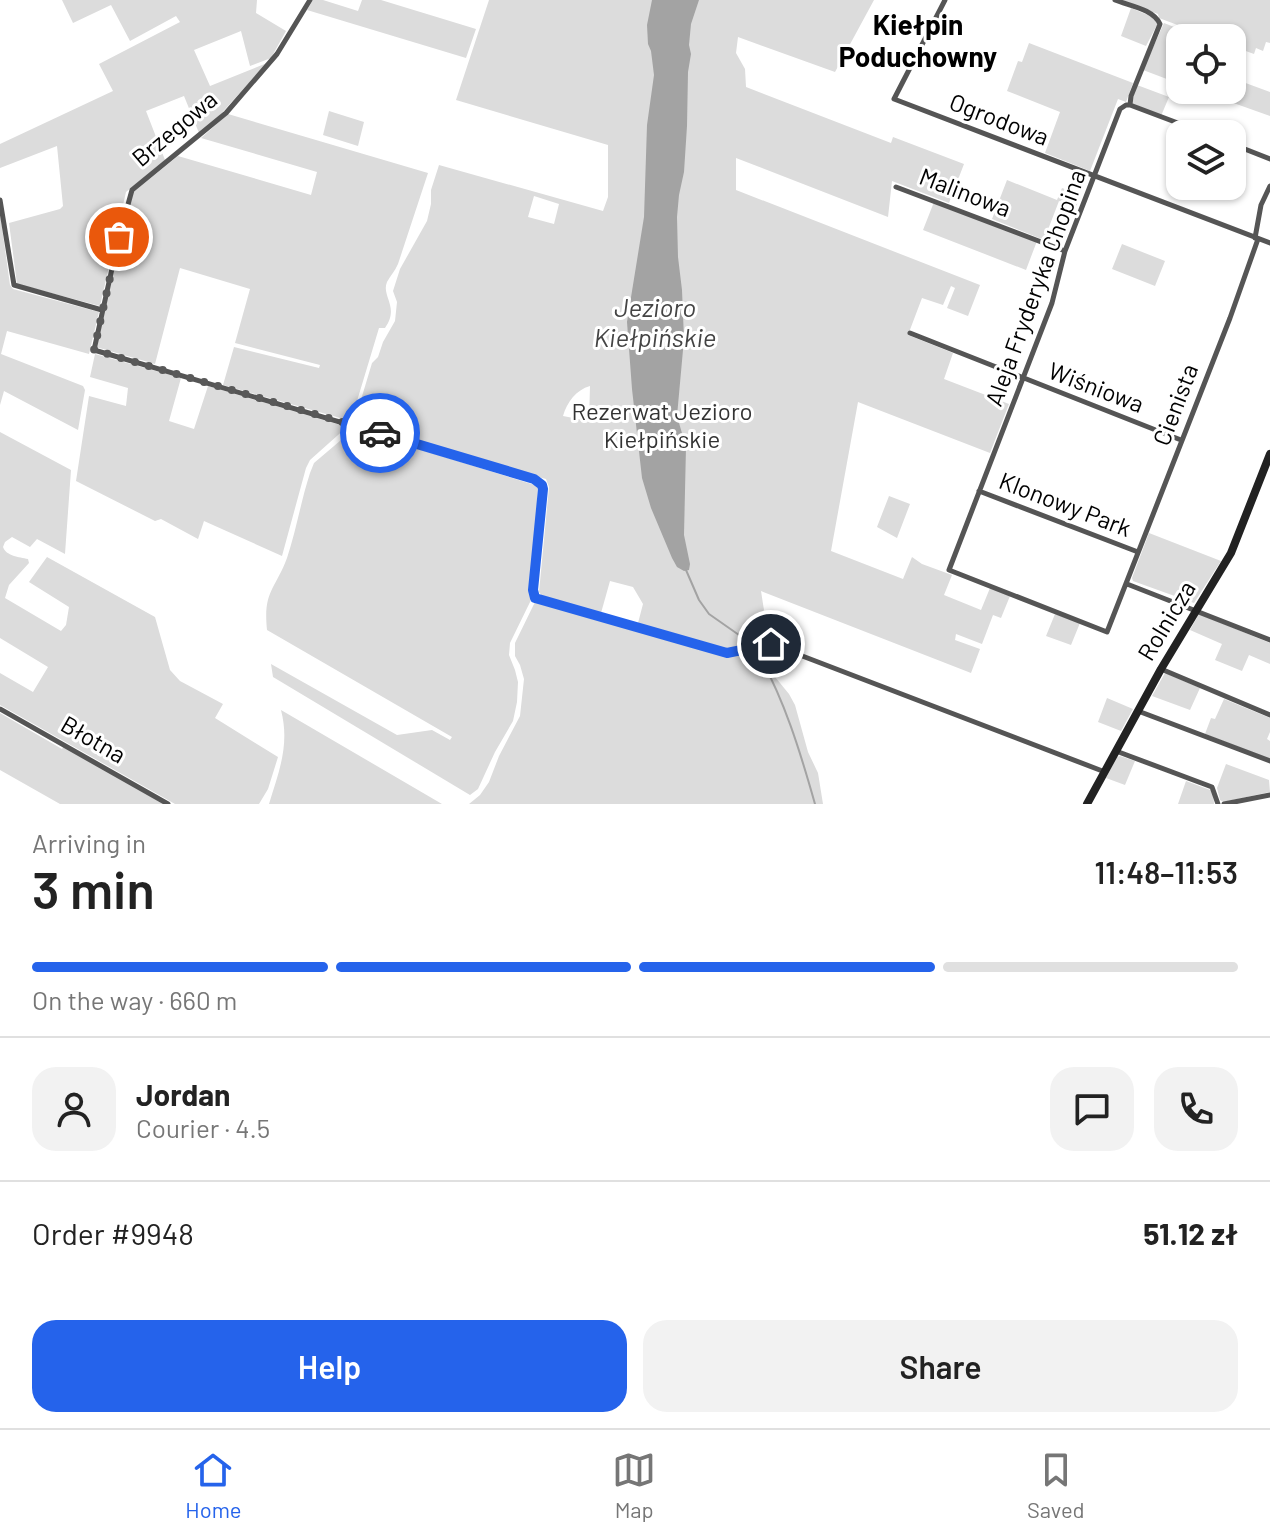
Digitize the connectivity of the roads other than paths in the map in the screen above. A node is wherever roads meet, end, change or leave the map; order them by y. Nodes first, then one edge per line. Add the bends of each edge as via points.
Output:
1 (310, 0) edge
2 (945, 0) edge
3 (1115, 0) edge
4 (1130, 105) junction
5 (1170, 120) edge
6 (1246, 150) edge
7 (1270, 159) edge
8 (1095, 177) junction
9 (1270, 186) edge
10 (896, 187) dead end
11 (0, 200) edge
12 (1257, 238) junction
13 (1270, 243) edge
14 (1065, 251) junction
15 (102, 310) junction
16 (910, 333) dead end
17 (1023, 379) junction
18 (1181, 440) junction
19 (1270, 454) edge
20 (979, 491) junction
21 (1138, 552) junction
22 (949, 570) joint
23 (1127, 584) junction
24 (1195, 611) junction
25 (1270, 640) edge
26 (1161, 669) junction
27 (0, 709) edge
28 (1138, 711) junction
29 (1270, 715) edge
30 (1116, 751) junction
31 (1270, 761) edge
32 (1105, 772) junction
33 (1270, 795) edge
34 (168, 804) edge
35 (1087, 804) edge
36 (1218, 804) edge
37 (1224, 804) edge

1 - 15 street, Brzegowa via 277,54 226,113 129,194
2 - 8 street, Ogrodowa via 894,99
3 - 4 street, Aleja Fryderyka Chopina via 1153,15 1160,24
4 - 5 street
4 - 8 street, Aleja Fryderyka Chopina via 1120,109
6 - 7 street
8 - 12 street, Ogrodowa
8 - 14 street, Aleja Fryderyka Chopina
9 - 12 street, Cienista via 1261,205
10 - 14 street, Malinowa
11 - 15 street via 14,285
12 - 13 street, Ogrodowa
12 - 18 street, Cienista
14 - 17 street, Aleja Fryderyka Chopina
15 - 32 street, Brzegowa via 94,350 534,479 543,489 535,598 727,653 771,644
16 - 17 street, Wiśniowa
17 - 18 street, Wiśniowa
17 - 20 street, Aleja Fryderyka Chopina
18 - 21 street, Cienista
19 - 24 street, Rolnicza via 1231,553
20 - 21 street, Klonowy Park
20 - 22 street, Aleja Fryderyka Chopina
21 - 23 street, Cienista
22 - 23 street, Cienista via 1107,632
23 - 24 street
24 - 25 street
24 - 26 street, Rolnicza
26 - 28 street, Rolnicza
26 - 29 street
27 - 34 street, Błotna
28 - 30 street, Rolnicza
28 - 31 street
30 - 32 street, Rolnicza
30 - 36 street via 1212,787
32 - 35 street, Rolnicza
33 - 37 street

